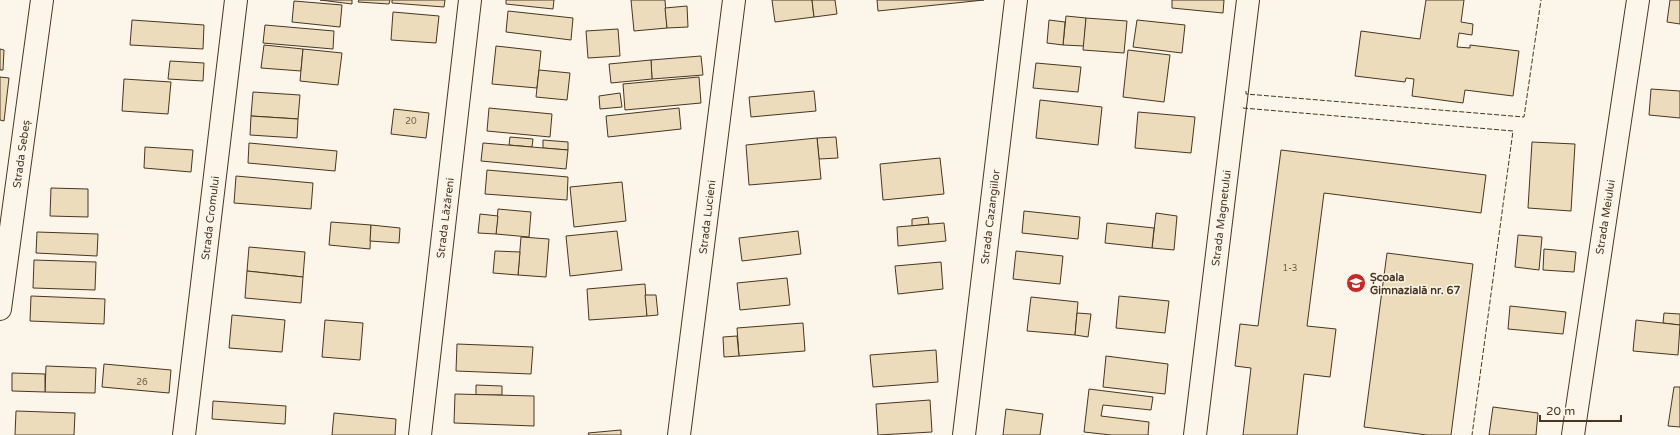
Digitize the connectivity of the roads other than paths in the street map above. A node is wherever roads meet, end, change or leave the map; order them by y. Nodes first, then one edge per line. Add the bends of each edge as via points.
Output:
1 (42, 0) edge
2 (236, 0) edge
3 (470, 0) edge
4 (734, 0) edge
5 (1016, 0) edge
6 (1248, 0) edge
7 (1638, 0) edge
8 (0, 309) edge
9 (184, 435) edge
10 (420, 435) edge
11 (679, 435) edge
12 (964, 435) edge
13 (1195, 435) edge
14 (1573, 435) edge

1 - 8 street, Strada Sebeș
2 - 9 street, Strada Cromului
3 - 10 street, Strada Lăzăreni
4 - 11 street, Strada Lucieni
5 - 12 street, Strada Cazangiilor
6 - 13 street, Strada Magnetului
7 - 14 street, Strada Meiului

